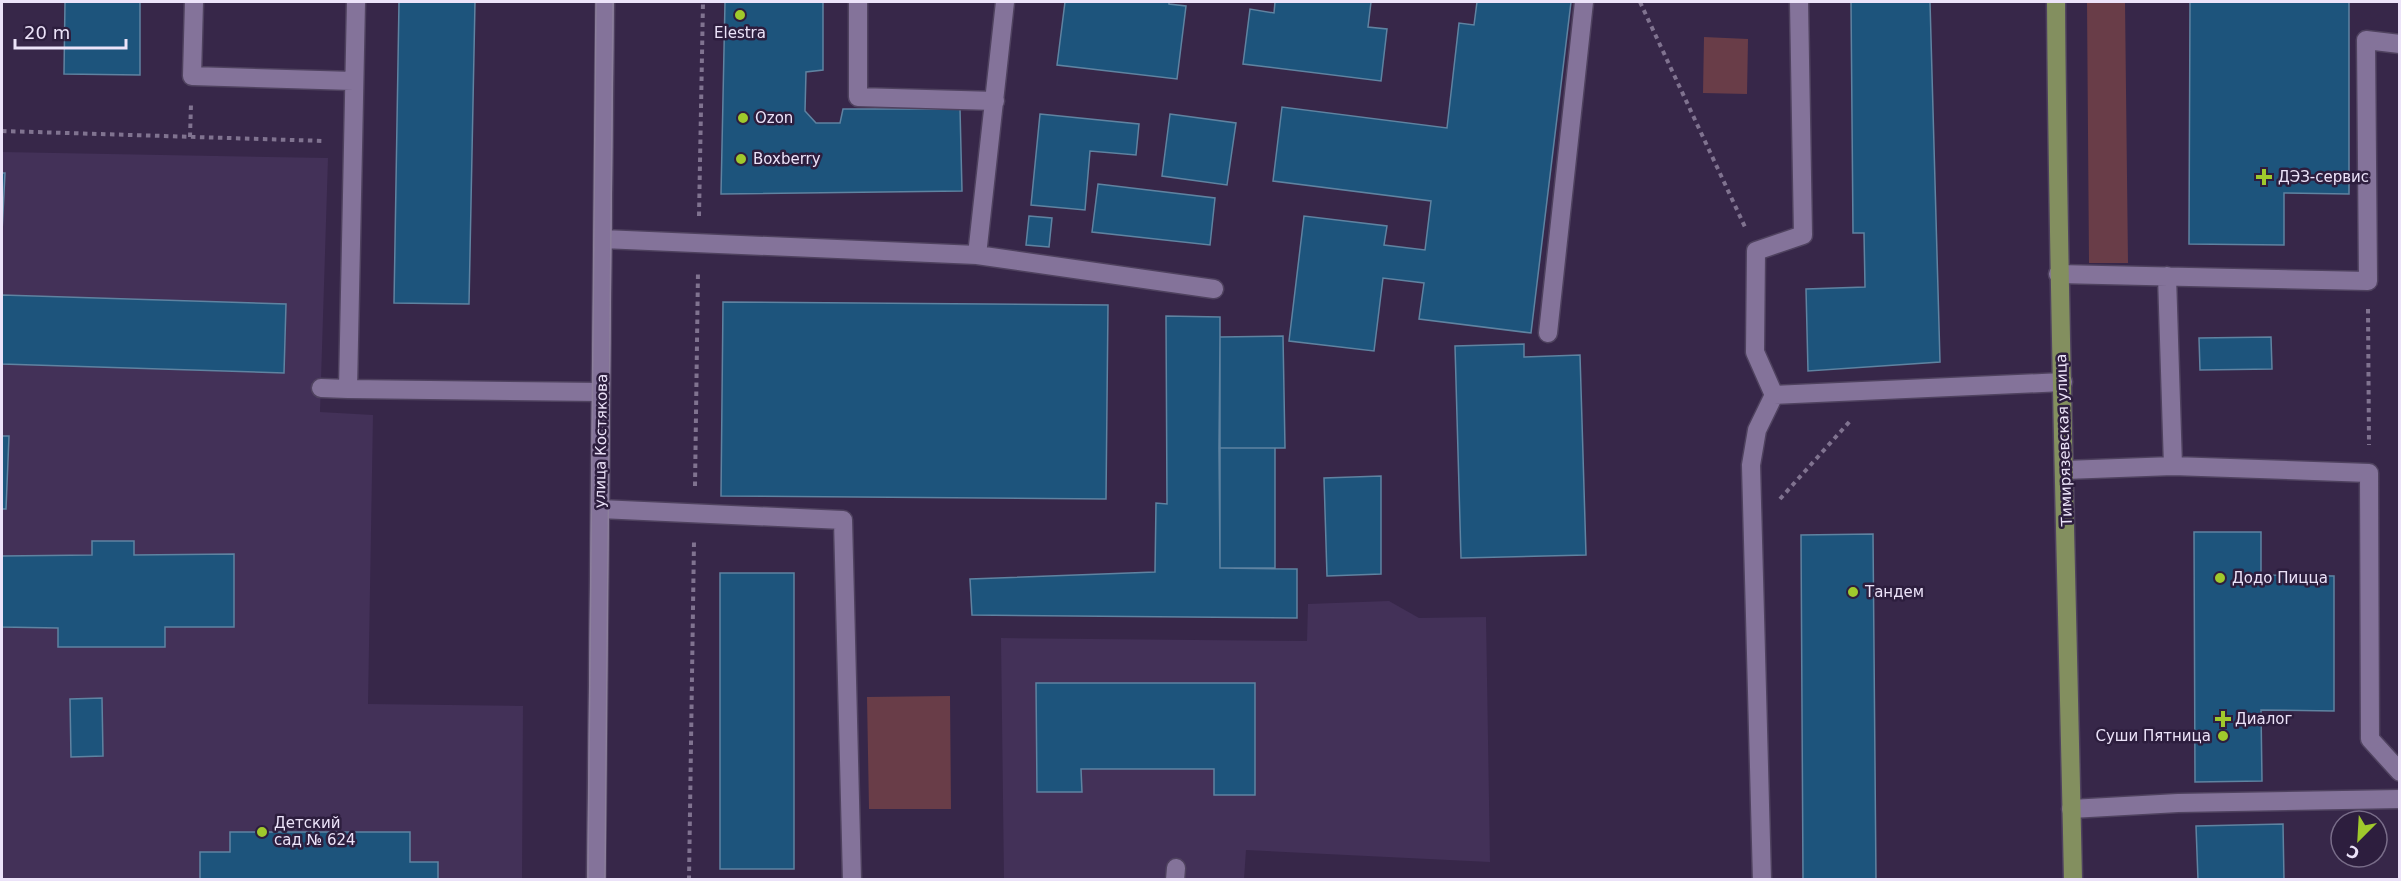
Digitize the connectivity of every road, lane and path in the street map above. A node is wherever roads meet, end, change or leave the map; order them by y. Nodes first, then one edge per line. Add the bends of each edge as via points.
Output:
1 (194, 2) edge
2 (356, 2) edge
3 (605, 2) edge
4 (703, 2) edge
5 (858, 2) edge
6 (1005, 2) edge
7 (1584, 2) edge
8 (1640, 2) edge
9 (1799, 2) edge
10 (2056, 2) edge
11 (2400, 45) edge
12 (353, 81) junction
13 (995, 101) junction
14 (2, 131) edge
15 (351, 142) junction
16 (603, 239) junction
17 (699, 243) junction
18 (1756, 251) junction
19 (977, 255) junction
20 (2058, 274) junction
21 (2167, 276) junction
22 (2368, 281) junction
23 (1214, 289) dead end
24 (1548, 333) dead end
25 (2063, 382) junction
26 (321, 388) dead end
27 (348, 389) junction
28 (1877, 390) junction
29 (601, 392) junction
30 (1774, 395) junction
31 (2173, 466) junction
32 (2066, 470) junction
33 (2369, 473) junction
34 (600, 508) junction
35 (695, 513) junction
36 (1751, 531) junction
37 (2400, 772) edge
38 (2400, 799) edge
39 (2071, 809) junction
40 (596, 879) edge
41 (689, 879) edge
42 (852, 879) edge
43 (1762, 879) edge
44 (2073, 879) edge

1 - 12 street via 192,76
2 - 12 street
3 - 16 street, улица Костякова
4 - 17 path
5 - 13 street via 858,97
6 - 13 street
7 - 24 street
8 - 18 path
9 - 18 street via 1803,235
10 - 20 main road, Тимирязевская улица
11 - 22 street via 2366,39
12 - 15 street
13 - 19 street
14 - 15 path
15 - 27 street
16 - 17 street
16 - 29 street, улица Костякова
17 - 19 street
17 - 35 path
18 - 30 street via 1755,352
19 - 23 street
20 - 21 street
20 - 25 main road, Тимирязевская улица
21 - 22 street
21 - 31 street
22 - 33 path
25 - 28 street
25 - 32 main road, Тимирязевская улица
26 - 27 street
27 - 29 street
28 - 30 street
28 - 36 path
29 - 34 street, улица Костякова
30 - 36 street via 1757,430 1751,465
31 - 32 street
31 - 33 street
32 - 39 main road, Тимирязевская улица
33 - 37 street via 2370,740
34 - 35 street
34 - 40 street, улица Костякова
35 - 41 path
35 - 42 street via 843,520
36 - 43 street
38 - 39 street
39 - 44 main road, Тимирязевская улица

